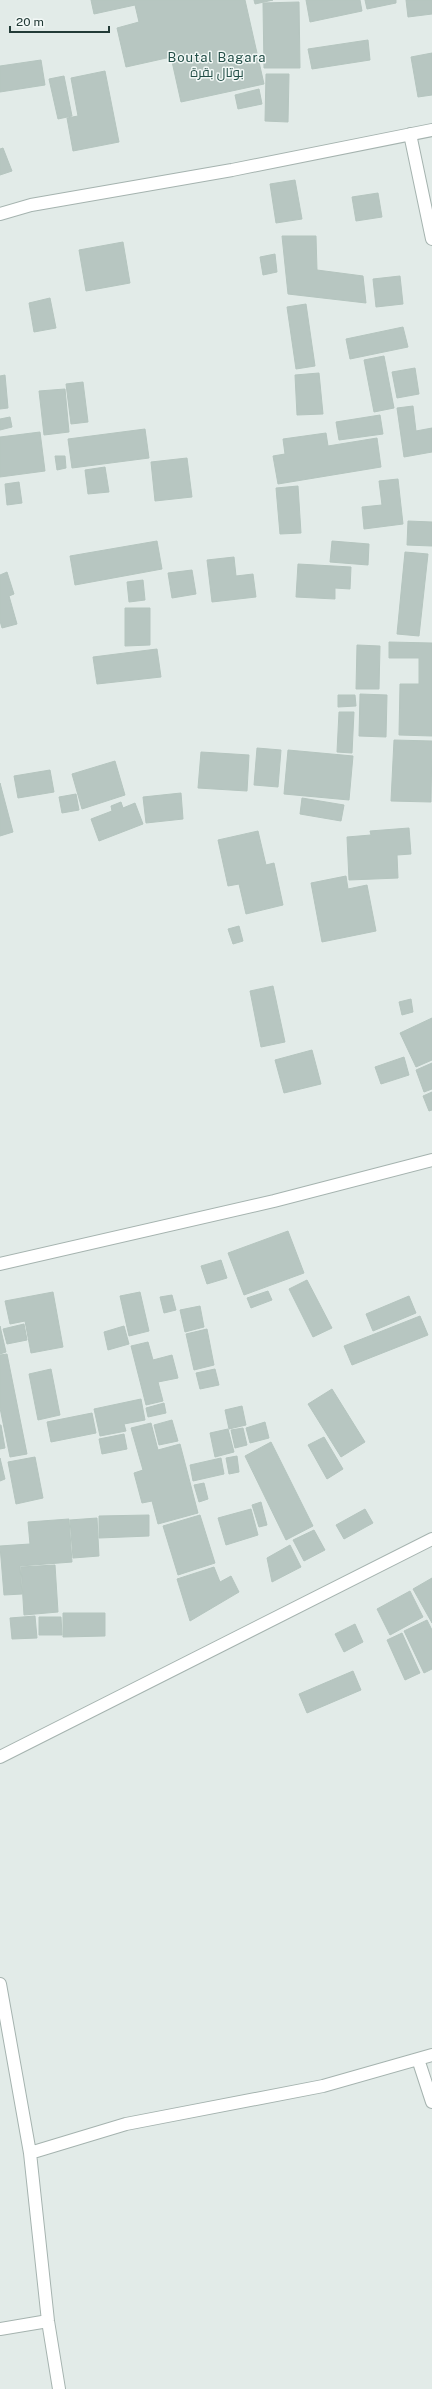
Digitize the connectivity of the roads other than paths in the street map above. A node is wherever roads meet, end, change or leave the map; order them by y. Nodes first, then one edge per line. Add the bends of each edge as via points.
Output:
1 (432, 130) edge
2 (410, 134) junction
3 (0, 214) edge
4 (432, 239) edge
5 (432, 1160) edge
6 (0, 1264) edge
7 (432, 1540) edge
8 (0, 1758) edge
9 (0, 1984) edge
10 (432, 2055) edge
11 (418, 2059) junction
12 (432, 2102) edge
13 (30, 2153) junction
14 (48, 2321) junction
15 (0, 2329) edge
16 (59, 2389) edge

1 - 2 street
2 - 3 street via 232,170 31,205
2 - 4 street
5 - 6 street via 274,1201
7 - 8 street
9 - 13 street
10 - 11 street
11 - 12 street
11 - 13 street via 323,2086 126,2124
13 - 14 street
14 - 15 street
14 - 16 street

